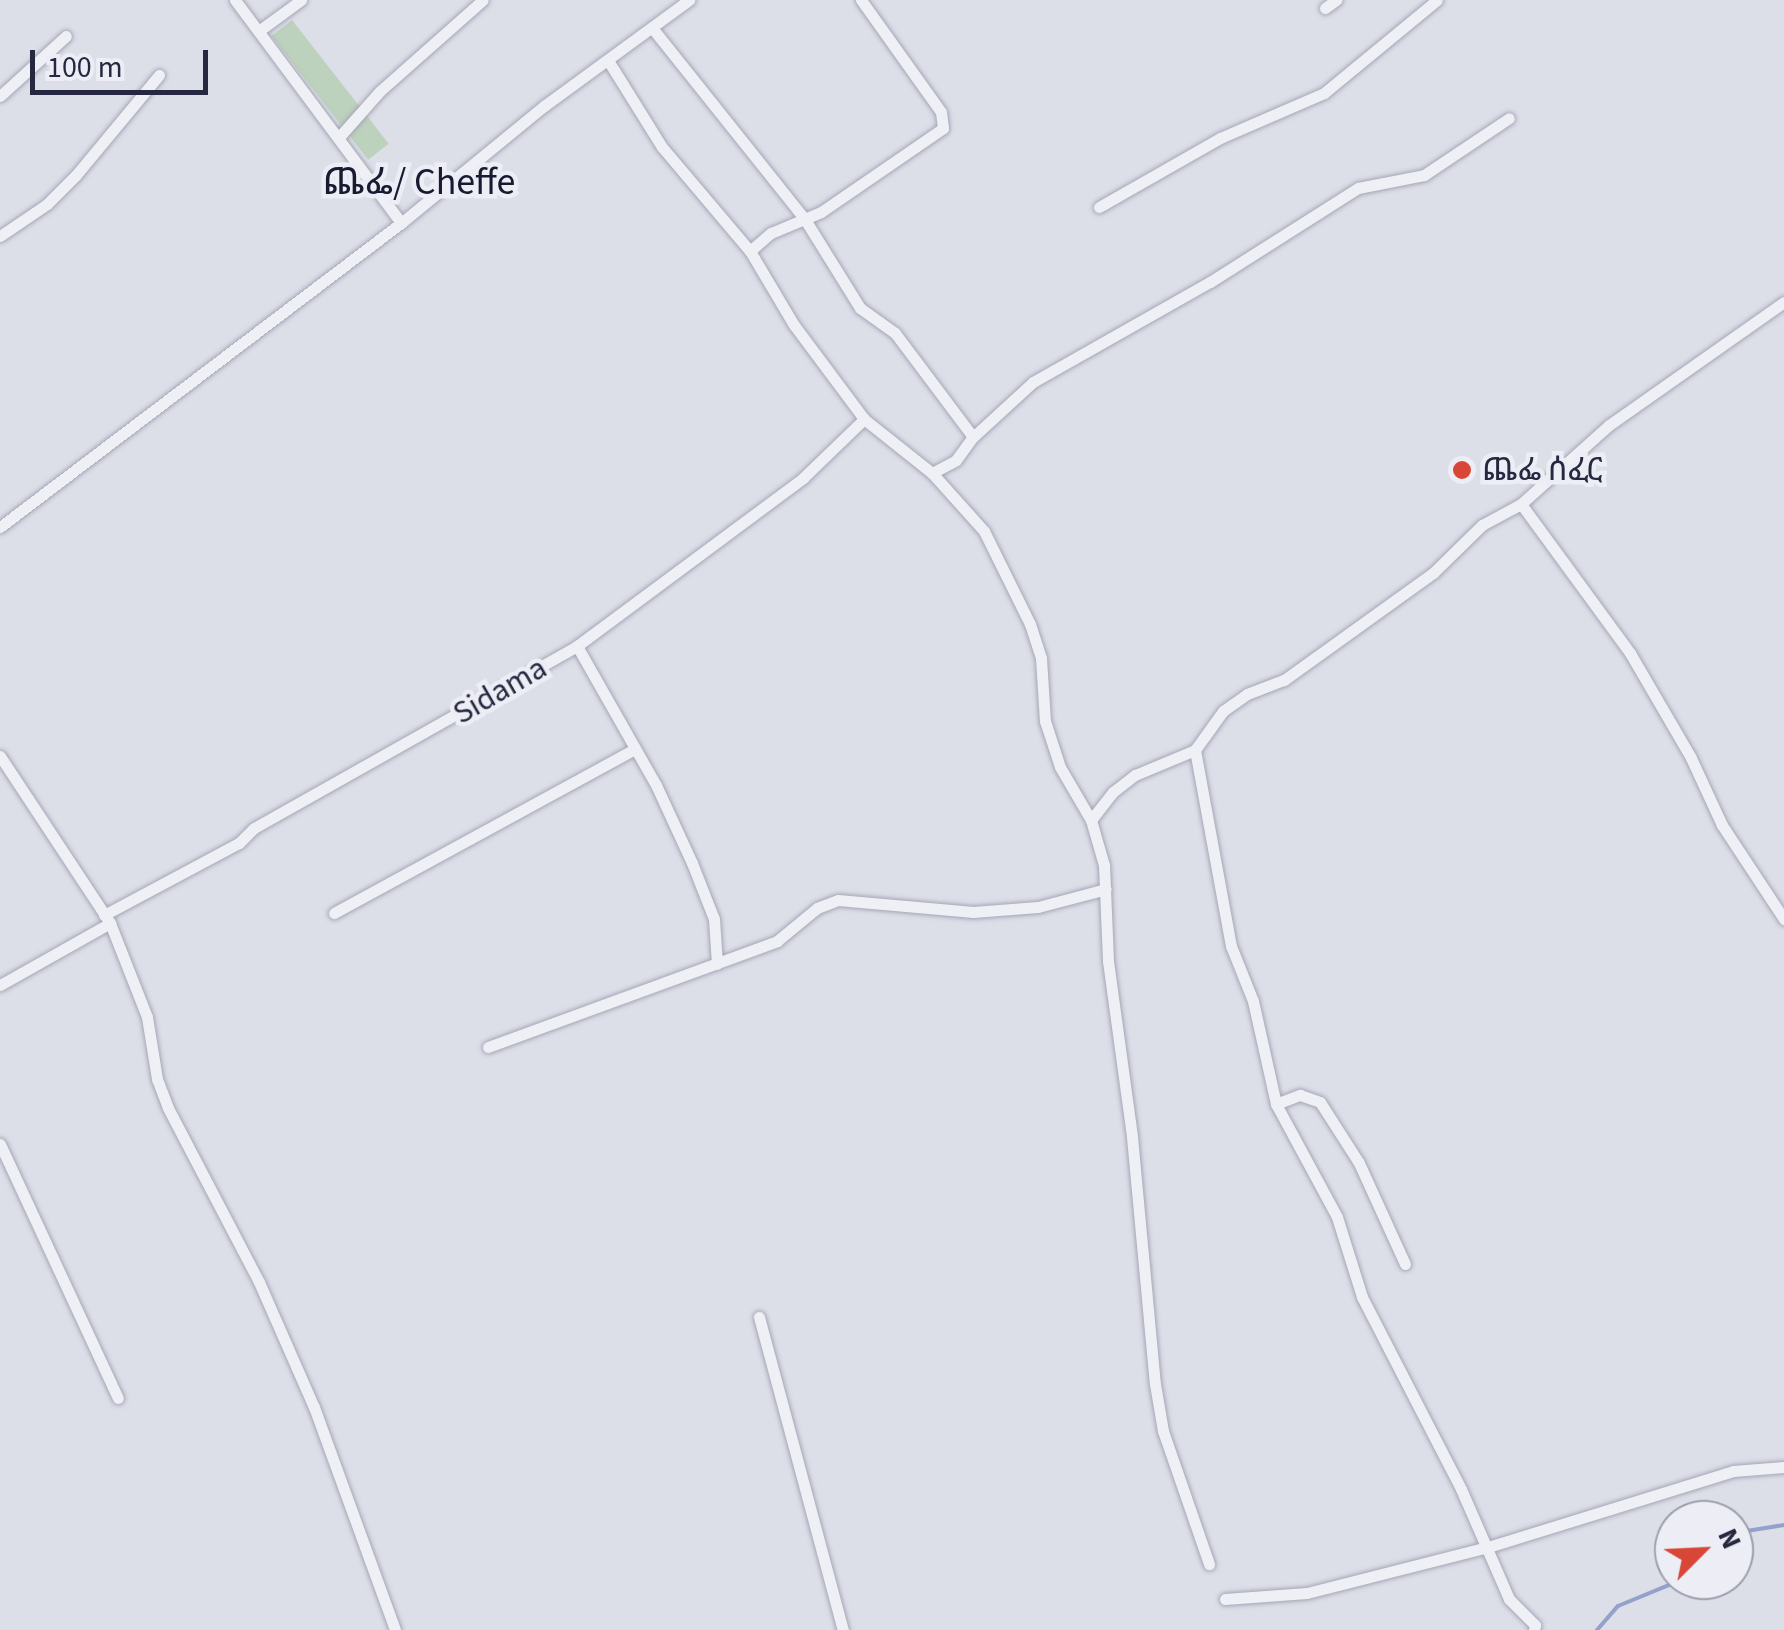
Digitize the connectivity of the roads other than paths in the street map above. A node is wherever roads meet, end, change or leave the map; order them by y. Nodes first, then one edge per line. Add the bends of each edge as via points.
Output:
1 (235, 0) edge
2 (302, 0) edge
3 (482, 0) edge
4 (690, 0) edge
5 (862, 0) edge
6 (1437, 0) edge
7 (653, 29) junction
8 (260, 30) junction
9 (66, 36) dead end
10 (609, 62) junction
11 (158, 75) dead end
12 (0, 96) edge
13 (1510, 118) dead end
14 (340, 136) junction
15 (1099, 207) dead end
16 (804, 218) junction
17 (402, 223) junction
18 (0, 236) edge
19 (750, 251) junction
20 (1784, 302) edge
21 (864, 420) junction
22 (973, 437) junction
23 (932, 472) junction
24 (1522, 504) junction
25 (0, 528) edge
26 (577, 646) junction
27 (635, 748) junction
28 (1195, 750) junction
29 (0, 756) edge
30 (1091, 820) junction
31 (1106, 889) junction
32 (334, 912) dead end
33 (107, 919) junction
34 (1784, 919) edge
35 (717, 964) junction
36 (0, 985) edge
37 (488, 1047) dead end
38 (1276, 1104) junction
39 (0, 1144) edge
40 (1405, 1264) dead end
41 (759, 1317) dead end
42 (118, 1398) dead end
43 (1784, 1466) edge
44 (1488, 1547) junction
45 (1209, 1564) dead end
46 (1225, 1599) dead end
47 (395, 1630) edge
48 (843, 1630) edge
49 (1534, 1630) edge

1 - 8 street
2 - 8 street
3 - 14 street
4 - 7 street
5 - 16 street via 941,112 943,128
6 - 15 street via 1324,93 1220,138
7 - 10 street
7 - 16 street
8 - 14 street
9 - 12 street
10 - 17 street via 544,106
10 - 19 street via 662,148
11 - 18 street via 76,175
13 - 22 street via 1424,175 1358,188 1210,282 1102,340 1033,382
14 - 17 street
16 - 19 street
16 - 22 street via 860,308 895,333
17 - 25 street
19 - 21 street
20 - 24 street via 1610,425
21 - 23 street
21 - 26 street, Sidama via 804,478
22 - 23 street via 956,460
23 - 30 street via 984,531 1022,608 1041,658 1045,721 1060,767
24 - 28 street via 1482,525 1433,573 1284,680 1223,711
24 - 34 street via 1630,653 1722,825
26 - 27 street
26 - 33 street, Sidama
27 - 32 street
27 - 35 street via 714,919
28 - 30 street via 1136,775
28 - 38 street via 1231,946 1253,1001
29 - 33 street
30 - 31 street
31 - 35 street via 1038,907 973,912 838,900 816,908 777,941
31 - 45 street via 1108,961 1163,1432
33 - 36 street, Sidama
33 - 47 street via 147,1017 168,1108 314,1407
35 - 37 street
38 - 40 street via 1300,1095 1320,1102 1359,1163
38 - 44 street via 1337,1217 1362,1297
39 - 42 street
41 - 48 street
43 - 44 street via 1733,1471
44 - 46 street via 1308,1593
44 - 49 street via 1510,1599

